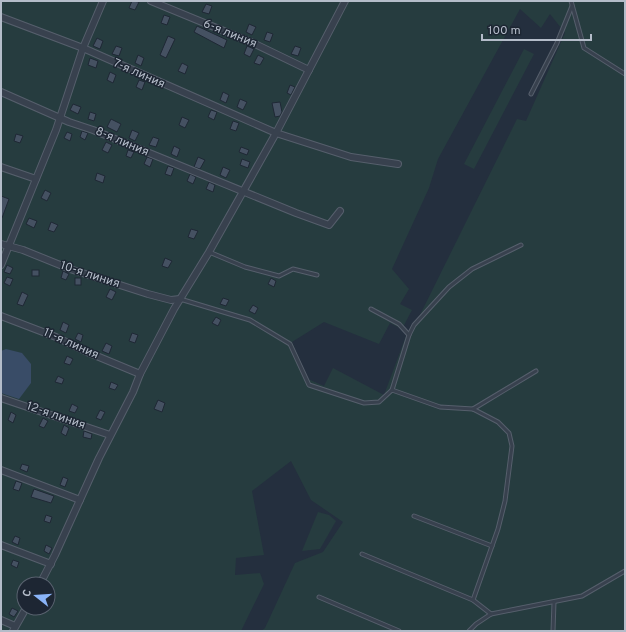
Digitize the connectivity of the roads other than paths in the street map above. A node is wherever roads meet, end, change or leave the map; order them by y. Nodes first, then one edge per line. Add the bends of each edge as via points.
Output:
1 (103, 1) edge
2 (151, 1) edge
3 (345, 1) edge
4 (571, 1) edge
5 (572, 6) junction
6 (1, 17) edge
7 (84, 48) junction
8 (308, 70) junction
9 (625, 74) edge
10 (1, 92) edge
11 (531, 94) dead end
12 (60, 116) junction
13 (276, 133) junction
14 (398, 164) dead end
15 (1, 167) edge
16 (36, 179) junction
17 (242, 192) junction
18 (340, 211) dead end
19 (1, 244) edge
20 (521, 245) dead end
21 (9, 246) junction
22 (209, 252) junction
23 (1, 265) edge
24 (317, 275) dead end
25 (180, 299) junction
26 (371, 309) dead end
27 (1, 316) edge
28 (409, 335) junction
29 (536, 371) dead end
30 (140, 374) junction
31 (392, 390) junction
32 (1, 398) edge
33 (473, 409) junction
34 (110, 435) junction
35 (1, 470) edge
36 (80, 500) junction
37 (414, 516) dead end
38 (1, 545) edge
39 (492, 546) junction
40 (362, 554) dead end
41 (51, 564) junction
42 (625, 571) edge
43 (44, 576) edge
44 (319, 597) dead end
45 (472, 600) junction
46 (554, 602) junction
47 (491, 614) junction
48 (21, 616) edge
49 (1, 620) edge
50 (14, 629) edge
51 (399, 631) edge
52 (469, 631) edge
53 (552, 631) edge

1 - 7 street
2 - 8 street, 6-я линия via 253,43
3 - 8 street
4 - 5 lane
5 - 9 lane via 584,48
5 - 11 lane via 557,43
6 - 7 street, 7-я линия
7 - 12 street
7 - 13 street, 7-я линия
8 - 13 street
10 - 12 street, 8-я линия
12 - 16 street
12 - 17 street, 8-я линия
13 - 14 street, 7-я линия via 352,157
13 - 17 street
15 - 16 street
16 - 21 street
17 - 18 street, 8-я линия via 329,225
17 - 22 street
19 - 21 street, 10-я линия
20 - 28 lane via 472,269 449,287 414,324
21 - 23 street
21 - 25 street, 10-я линия via 148,294 171,300
22 - 24 lane via 245,267 279,276 293,269
22 - 25 street
25 - 30 street
25 - 31 lane via 250,320 290,344 309,385 364,403 379,402
26 - 28 lane via 399,324
27 - 30 street, 11-я линия
28 - 31 lane
29 - 33 lane
30 - 34 street
31 - 33 lane via 440,407
32 - 34 street, 12-я линия
33 - 39 lane via 498,422 509,433 512,446 505,501
34 - 36 street
35 - 36 street
36 - 41 street
37 - 39 lane
38 - 41 street
39 - 45 lane
40 - 45 lane
41 - 43 street
42 - 46 lane via 582,596
44 - 51 lane
45 - 47 lane
46 - 47 lane
46 - 53 lane
47 - 52 lane
48 - 50 street
49 - 50 street

